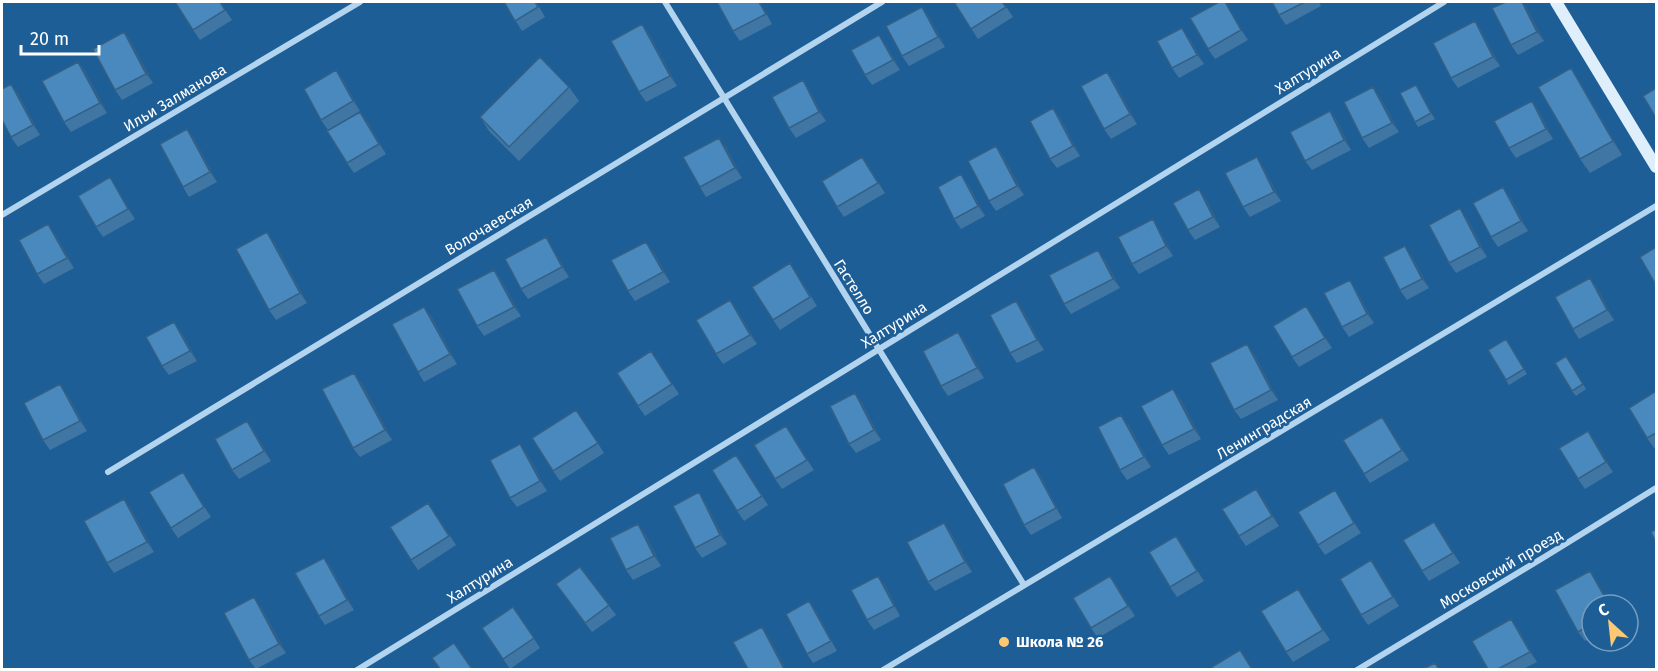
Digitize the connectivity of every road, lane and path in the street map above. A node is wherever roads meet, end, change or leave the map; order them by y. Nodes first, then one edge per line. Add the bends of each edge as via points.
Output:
1 (360, 2) edge
2 (665, 2) edge
3 (882, 2) edge
4 (1444, 2) edge
5 (1556, 2) edge
6 (724, 98) junction
7 (1656, 167) edge
8 (1656, 206) edge
9 (2, 215) edge
10 (878, 349) junction
11 (108, 472) dead end
12 (1656, 488) edge
13 (1024, 585) junction
14 (357, 669) edge
15 (883, 669) edge
16 (1357, 669) edge

1 - 9 street, Ильи Залманова
2 - 6 street, Гастелло
3 - 6 street, Волочаевская
4 - 10 street, Халтурина
5 - 7 street
6 - 10 street, Гастелло
6 - 11 street, Волочаевская
8 - 13 street, Ленинградская
10 - 13 street, Гастелло
10 - 14 street, Халтурина
12 - 16 street, Московский проезд
13 - 15 street, Ленинградская

